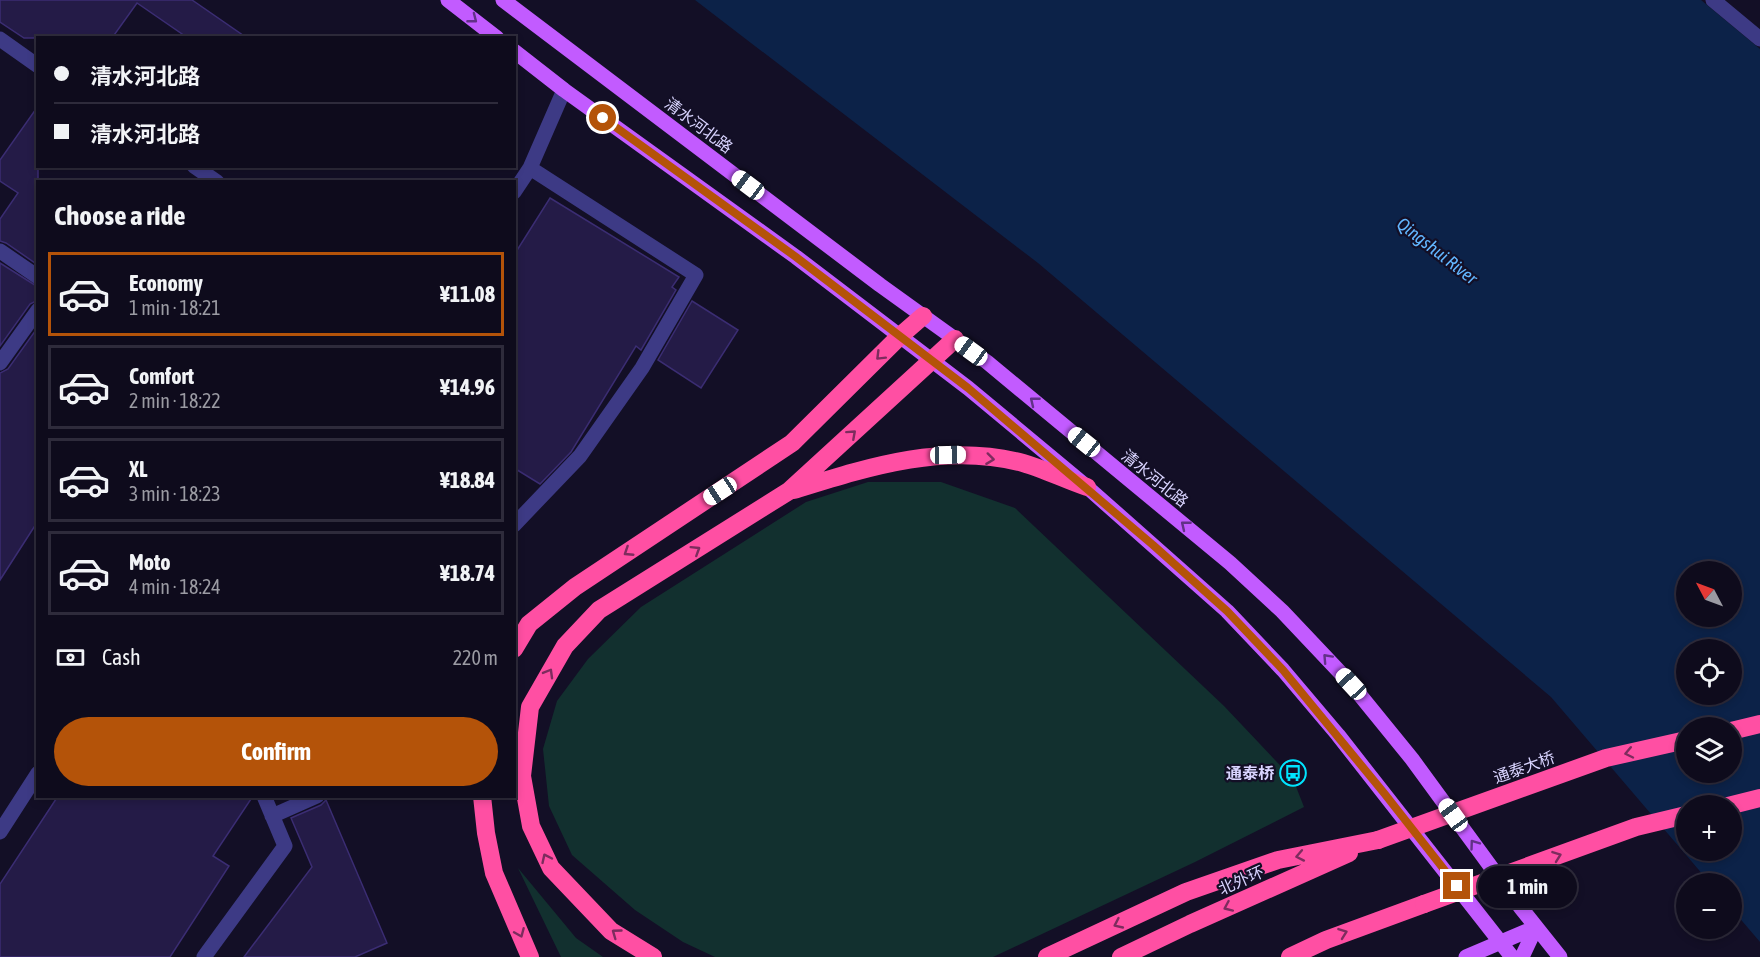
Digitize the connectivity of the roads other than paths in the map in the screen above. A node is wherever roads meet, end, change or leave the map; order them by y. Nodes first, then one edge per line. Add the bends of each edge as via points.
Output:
1 (448, 0) edge
2 (503, 0) edge
3 (1713, 0) edge
4 (494, 36) edge
5 (0, 39) edge
6 (1760, 39) edge
7 (516, 53) edge
8 (36, 65) edge
9 (564, 90) junction
10 (197, 168) edge
11 (530, 168) junction
12 (214, 180) edge
13 (516, 189) edge
14 (0, 251) edge
15 (36, 276) edge
16 (36, 313) edge
17 (923, 316) junction
18 (900, 336) junction
19 (955, 339) junction
20 (932, 361) junction
21 (0, 363) edge
22 (1087, 488) junction
23 (789, 491) junction
24 (516, 523) edge
25 (516, 646) edge
26 (1760, 724) edge
27 (1742, 728) edge
28 (1676, 743) edge
29 (36, 775) edge
30 (265, 798) edge
31 (312, 798) edge
32 (482, 798) edge
33 (1760, 798) edge
34 (1742, 802) edge
35 (272, 816) junction
36 (1676, 817) edge
37 (0, 831) edge
38 (1378, 840) junction
39 (1536, 927) junction
40 (1501, 942) junction
41 (530, 956) edge
42 (204, 957) edge
43 (653, 957) edge
44 (1047, 957) edge
45 (1121, 957) edge
46 (1290, 957) edge
47 (1466, 957) edge
48 (1512, 957) edge
49 (1522, 957) edge
50 (1560, 957) edge

1 -> 4 main road
2 - 17 main road, 清水河北路
3 - 6 street
5 - 8 street
7 - 9 main road
9 - 11 street
9 - 18 main road
10 - 12 street
11 - 13 street
11 - 24 street via 696,275 642,368 580,456
14 - 15 street
16 - 21 street
17 - 18 highway
17 - 19 main road, 清水河北路
18 - 20 main road
18 -> 25 highway via 792,443 575,587 529,624
19 - 20 highway
39 -> 19 main road, 清水河北路 via 1412,759 1351,684 1282,611 1230,563
20 - 22 main road
23 -> 20 highway
23 -> 22 highway via 874,466 960,455 1022,463
22 - 40 main road via 1227,611 1283,670
43 -> 23 highway via 611,931 551,868 531,826 522,776 530,707 565,646 599,610
26 - 27 highway
28 -> 38 highway, 通泰大桥, bridge via 1606,758
29 - 37 street
30 - 35 street
31 - 35 street
32 -> 41 highway via 494,873
33 - 34 highway
35 - 42 street via 285,846
46 -> 36 highway, bridge via 1326,940 1635,827
38 -> 44 highway via 1278,860 1186,892
38 -> 45 highway, 北外环
39 - 40 main road
39 - 49 main road
39 - 50 main road, 清水河北路
40 - 47 main road
40 - 48 main road

